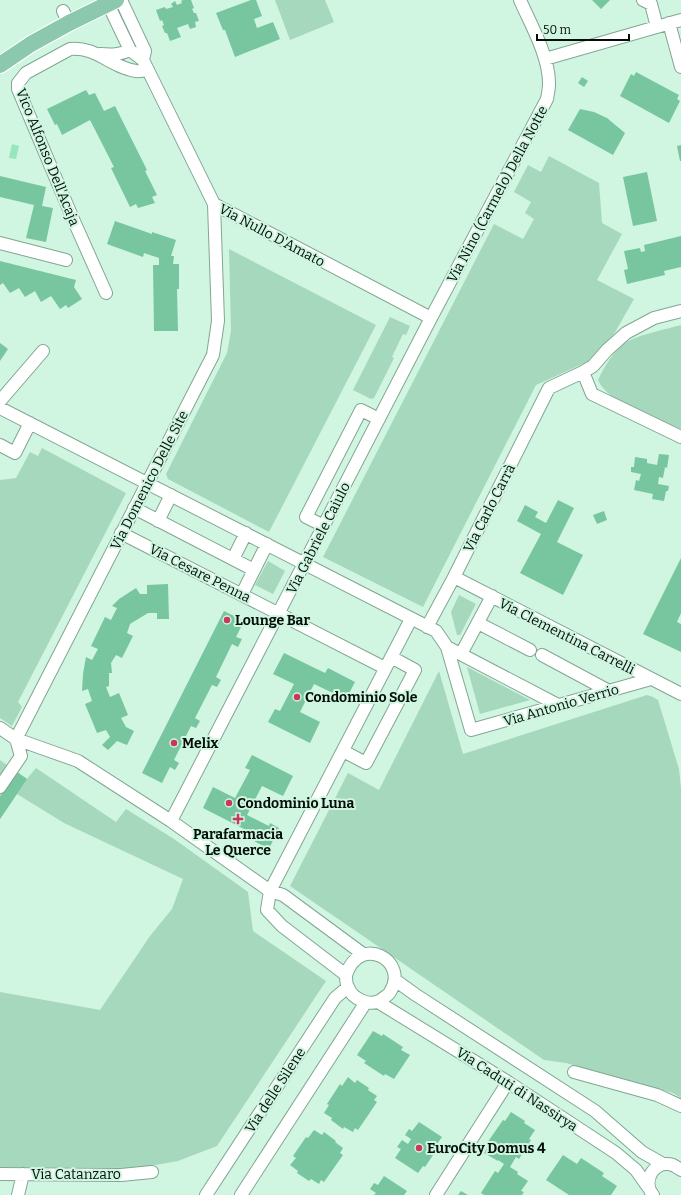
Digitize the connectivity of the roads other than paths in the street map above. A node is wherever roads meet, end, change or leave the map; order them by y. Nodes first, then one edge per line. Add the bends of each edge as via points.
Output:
1 (520, 0) edge
2 (643, 0) edge
3 (115, 1) edge
4 (675, 22) edge
5 (657, 28) junction
6 (31, 44) junction
7 (130, 50) junction
8 (97, 54) junction
9 (0, 56) edge
10 (545, 59) junction
11 (0, 65) edge
12 (146, 65) junction
13 (681, 67) edge
14 (214, 204) junction
15 (0, 243) edge
16 (66, 260) dead end
17 (106, 293) dead end
18 (681, 310) edge
19 (431, 318) junction
20 (43, 351) dead end
21 (583, 372) junction
22 (0, 401) edge
23 (0, 408) edge
24 (379, 419) junction
25 (30, 423) junction
26 (681, 437) edge
27 (0, 445) edge
28 (147, 482) junction
29 (171, 495) junction
30 (134, 508) junction
31 (158, 521) junction
32 (324, 526) junction
33 (121, 533) junction
34 (246, 533) junction
35 (267, 544) junction
36 (233, 559) junction
37 (304, 564) junction
38 (254, 570) junction
39 (454, 577) junction
40 (242, 594) junction
41 (492, 596) junction
42 (279, 613) junction
43 (411, 619) junction
44 (478, 623) junction
45 (427, 627) junction
46 (447, 647) junction
47 (530, 650) dead end
48 (461, 654) junction
49 (542, 655) dead end
50 (391, 657) junction
51 (385, 668) junction
52 (651, 679) junction
53 (609, 691) junction
54 (681, 694) edge
55 (558, 705) junction
56 (0, 728) edge
57 (16, 739) junction
58 (343, 751) junction
59 (0, 787) edge
60 (171, 821) junction
61 (270, 891) junction
62 (363, 954) junction
63 (346, 975) junction
64 (395, 980) junction
65 (348, 987) junction
66 (372, 1002) junction
67 (574, 1072) dead end
68 (508, 1082) junction
69 (681, 1106) edge
70 (663, 1164) junction
71 (681, 1170) edge
72 (152, 1172) dead end
73 (0, 1174) edge
74 (23, 1174) junction
75 (650, 1192) edge
76 (18, 1195) edge
77 (206, 1195) edge
78 (241, 1195) edge
79 (436, 1195) edge

1 - 10 street, Via Nino (Carmelo) Della Notte
2 - 5 street via 651,4
3 - 6 main road via 66,17
3 - 7 street, Via Nullo D'Amato
3 - 12 street, Via Nullo D'Amato via 145,51
4 - 5 street
4 - 13 street
5 - 10 street
6 - 9 street
6 - 11 main road
7 - 8 street, Vico Alfonso Dell'Acaja via 114,55
7 - 12 street, Via Nullo D'Amato
8 - 12 street, Vico Alfonso Dell'Acaja via 137,72
8 - 17 street, Vico Alfonso Dell'Acaja via 86,49 70,49 26,73 18,83 18,88
10 - 19 street, Via Nino (Carmelo) Della Notte via 549,85 547,99
12 - 14 street, Via Nullo D'Amato
14 - 19 street, Via Nullo D'Amato
14 - 28 street, Via Domenico Delle Site via 218,321 213,355
15 - 16 street
18 - 21 street via 654,318 626,333 593,366
19 - 24 street, Via Gabriele Caiulo
20 - 22 street
21 - 26 street via 592,394
21 - 39 street, Via Carlo Carrà via 549,388
23 - 25 street
24 - 32 street, Via Gabriele Caiulo
24 - 32 street via 361,410 316,497 306,517
25 - 27 street via 15,453
25 - 28 street
28 - 29 street
28 - 30 street, Via Domenico Delle Site
29 - 31 street
29 - 34 street
30 - 31 street
30 - 33 street, Via Domenico Delle Site
31 - 36 street
32 - 37 street, Via Gabriele Caiulo
33 - 40 street, Via Cesare Penna
33 - 57 street, Via Domenico Delle Site
34 - 35 street
34 - 36 street
35 - 37 street
35 - 38 street
36 - 38 street
37 - 42 street, Via Gabriele Caiulo
37 - 43 street
38 - 40 street
39 - 41 street, Via Clementina Carrelli
39 - 45 street, Via Carlo Carrà
40 - 42 street, Via Cesare Penna
41 - 44 street
41 - 52 street, Via Clementina Carrelli
42 - 51 street, Via Cesare Penna
42 - 60 street, Via Gabriele Caiulo
43 - 45 street
43 - 50 street
44 - 47 street
44 - 48 street
45 - 46 street via 436,631
46 - 48 street
46 - 55 street, Via Antonio Verrio via 471,730
48 - 55 street
49 - 53 street
50 - 51 street
50 - 58 street via 415,670 366,763
51 - 58 street
52 - 53 street, Via Antonio Verrio
52 - 54 street, Via Clementina Carrelli
53 - 55 street, Via Antonio Verrio
56 - 57 street
57 - 59 street via 21,756
57 - 60 street via 78,761
58 - 61 street
60 - 61 street
61 - 62 street via 283,895
61 - 63 street via 267,910 282,926
62 - 63 street via 355,958
62 - 64 street via 379,954 391,964
63 - 65 street
64 - 66 street via 390,993
64 - 70 street, Via Caduti di Nassirya via 595,1111 642,1152
65 - 66 street, Via Caduti di Nassirya via 355,997
65 - 77 street, Via delle Silene via 335,998
66 - 68 street, Via Caduti di Nassirya
66 - 78 street, Via delle Silene
67 - 69 street via 657,1095
68 - 75 street, Via Caduti di Nassirya via 616,1153 636,1170
68 - 79 street
70 - 71 street, Via Caduti di Nassirya via 673,1165
70 - 75 street via 654,1169 649,1177
72 - 74 street, Via Catanzaro via 121,1175
73 - 74 street, Via Catanzaro
74 - 76 street

